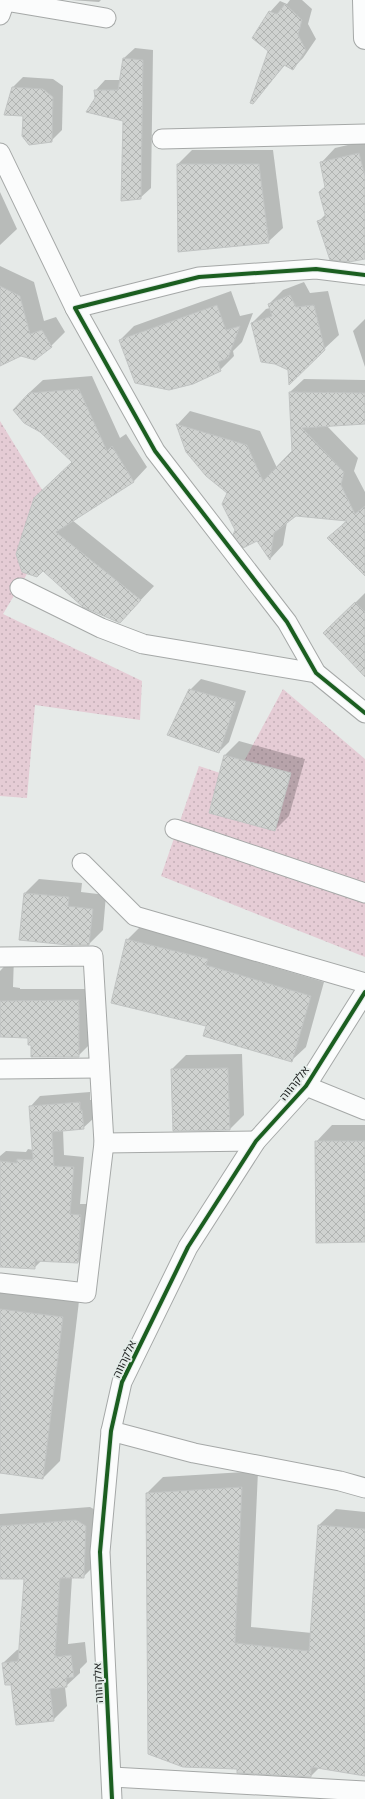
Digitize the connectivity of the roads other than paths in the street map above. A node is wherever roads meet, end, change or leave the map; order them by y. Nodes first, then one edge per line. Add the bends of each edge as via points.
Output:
1 (364, 0) edge
2 (0, 15) edge
3 (106, 18) dead end
4 (365, 38) edge
5 (365, 134) edge
6 (162, 139) dead end
7 (0, 153) edge
8 (365, 274) edge
9 (75, 308) junction
10 (20, 588) dead end
11 (316, 672) junction
12 (365, 713) edge
13 (175, 829) dead end
14 (82, 863) dead end
15 (365, 893) edge
16 (0, 957) edge
17 (365, 983) edge
18 (365, 992) edge
19 (99, 1068) junction
20 (0, 1069) edge
21 (306, 1086) junction
22 (365, 1110) edge
23 (256, 1141) junction
24 (104, 1143) junction
25 (0, 1283) edge
26 (111, 1431) junction
27 (365, 1488) edge
28 (112, 1777) junction
29 (365, 1791) edge
30 (112, 1799) edge

1 - 4 street
2 - 3 street via 5,1
5 - 6 street
7 - 9 street
8 - 9 street via 316,268 199,277
9 - 11 street via 155,451 287,622
10 - 11 street via 101,628 143,644
11 - 12 street
13 - 15 street
14 - 17 street via 135,916
16 - 19 street via 92,956
18 - 21 street, אלקהווה
19 - 20 street
19 - 24 street
21 - 22 street
21 - 23 street, אלקהווה
23 - 24 street
23 - 26 street, אלקהווה via 188,1247 122,1382
24 - 25 street via 86,1292
26 - 27 street via 194,1453
26 - 28 street, אלקהווה via 100,1552
28 - 29 street
28 - 30 street, אלקהווה

